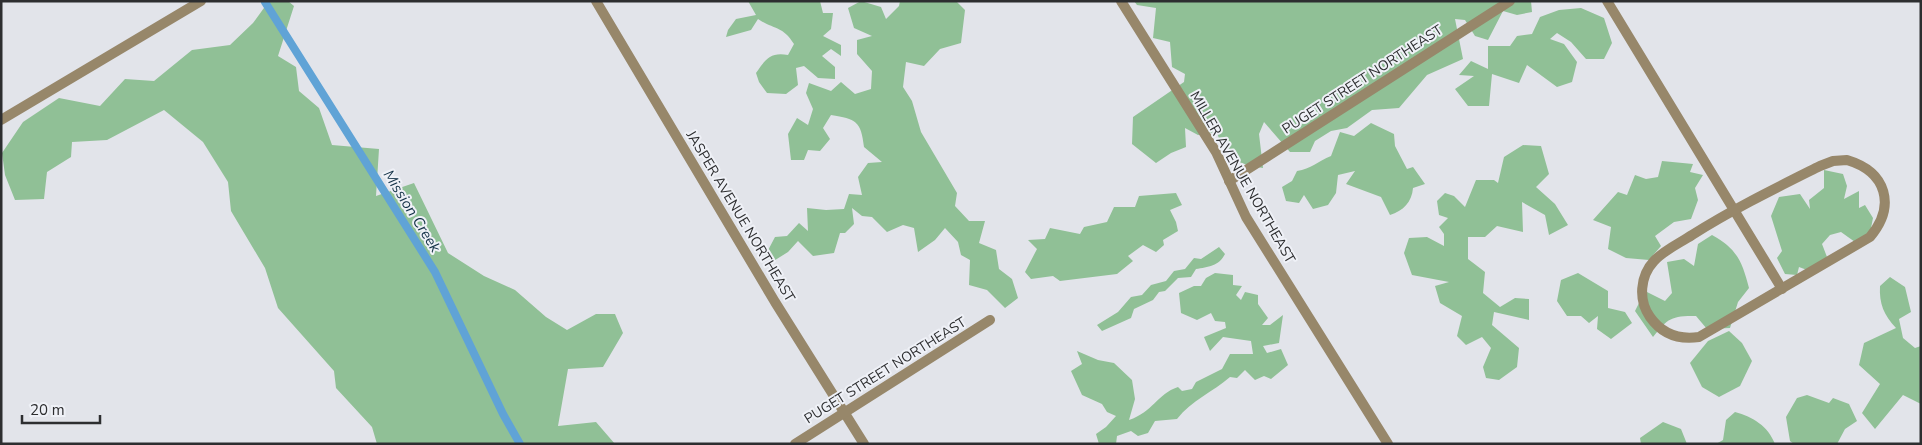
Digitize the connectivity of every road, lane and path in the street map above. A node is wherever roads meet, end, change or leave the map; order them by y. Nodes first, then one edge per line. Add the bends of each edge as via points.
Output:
1 (201, 1) edge
2 (596, 1) edge
3 (1120, 1) edge
4 (1510, 1) edge
5 (1607, 1) edge
6 (1, 120) edge
7 (1229, 181) junction
8 (1734, 208) junction
9 (1782, 289) junction
10 (990, 320) dead end
11 (844, 412) junction
12 (794, 444) edge
13 (864, 444) edge
14 (1388, 444) edge

1 - 6 street
2 - 11 street, JASPER AVENUE NORTHEAST via 774,302
3 - 7 street, MILLER AVENUE NORTHEAST via 1216,152
4 - 7 street, PUGET STREET NORTHEAST
5 - 8 street
7 - 14 street, MILLER AVENUE NORTHEAST via 1246,217
8 - 9 street
8 - 9 street via 1654,260 1643,280 1642,298 1647,314 1664,332 1688,339 1700,337
8 - 9 street via 1833,161 1847,160 1867,168 1882,187 1885,214 1870,237
10 - 11 street, PUGET STREET NORTHEAST
11 - 12 street, PUGET STREET NORTHEAST
11 - 13 street, JASPER AVENUE NORTHEAST

